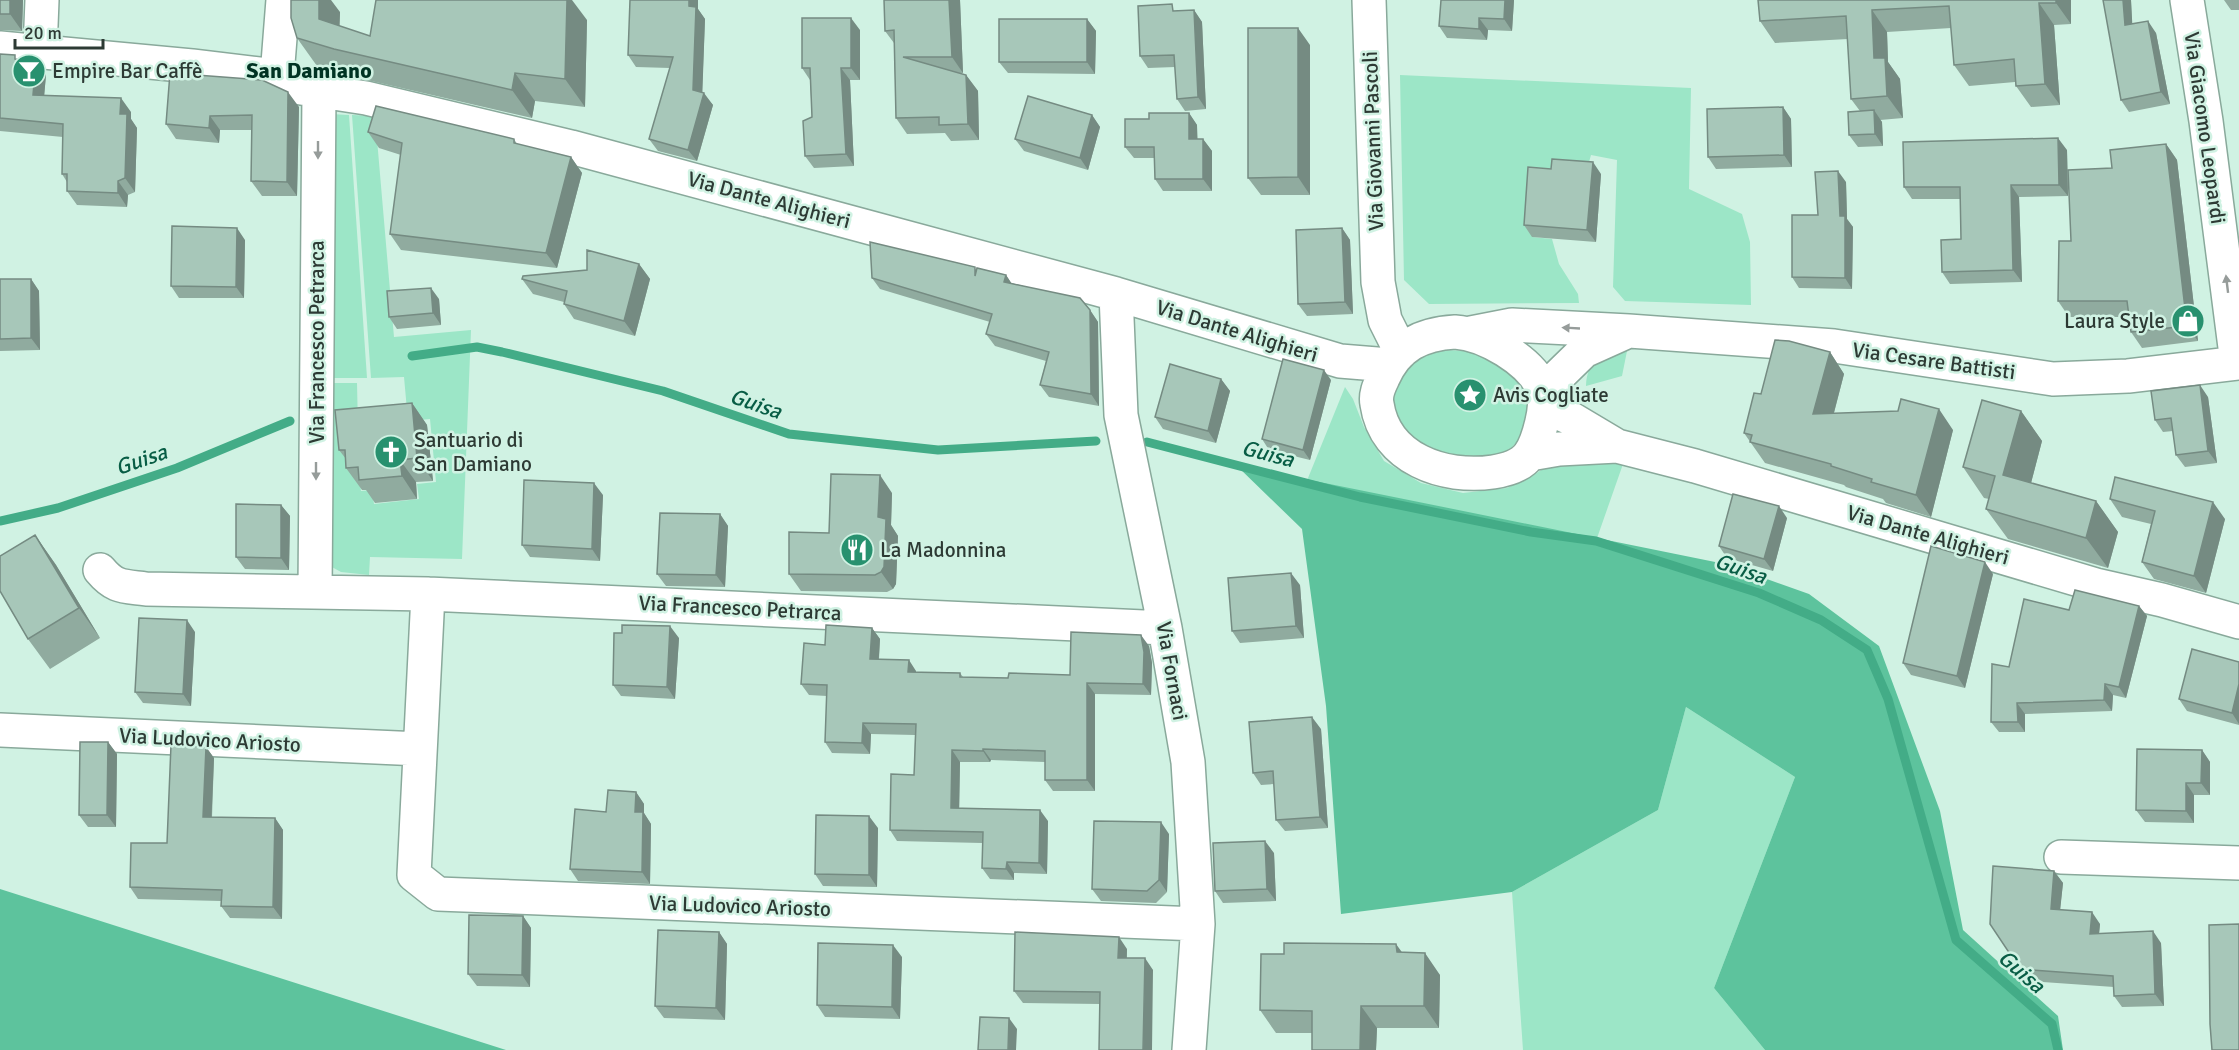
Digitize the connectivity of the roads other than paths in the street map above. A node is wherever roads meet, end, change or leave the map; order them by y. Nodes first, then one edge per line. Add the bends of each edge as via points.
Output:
1 (42, 0) edge
2 (282, 0) edge
3 (1369, 0) edge
4 (2187, 0) edge
5 (0, 48) edge
6 (40, 51) junction
7 (277, 76) junction
8 (319, 92) junction
9 (1378, 282) junction
10 (1116, 294) junction
11 (1629, 331) junction
12 (1434, 333) junction
13 (1471, 333) junction
14 (1395, 359) junction
15 (1340, 362) junction
16 (2238, 363) edge
17 (1545, 399) junction
18 (1376, 402) junction
19 (1617, 446) junction
20 (1530, 454) junction
21 (100, 570) dead end
22 (315, 592) junction
23 (428, 594) junction
24 (2239, 622) edge
25 (1165, 628) junction
26 (0, 730) edge
27 (420, 749) junction
28 (2061, 858) dead end
29 (2239, 862) edge
30 (1198, 924) junction
31 (1189, 1050) edge

1 - 6 street
2 - 7 street
3 - 9 street, Via Giovanni Pascoli
16 -> 4 street, Via Giacomo Leopardi
5 - 6 street, Via Dante Alighieri
6 - 7 street, Via Dante Alighieri
7 - 8 street, Via Dante Alighieri
8 - 10 street, Via Dante Alighieri via 366,98 572,147
8 -> 22 street, Via Francesco Petrarca
9 - 12 street via 1395,309
9 - 14 street, Via Giovanni Pascoli
10 - 15 street, Via Dante Alighieri
10 - 25 street, Via Fornaci via 1121,415
11 -> 13 street, Via Cesare Battisti via 1512,325
11 - 16 street, Via Cesare Battisti via 1834,346 2054,379 2128,376
11 - 17 street, Via Cesare Battisti via 1584,351
12 - 13 street
12 - 14 street via 1414,341
13 - 17 street via 1510,353 1531,372
14 - 15 street, Via Dante Alighieri
14 - 18 street via 1378,390
15 - 18 street, Via Dante Alighieri
17 - 19 street, Via Dante Alighieri
17 - 20 street via 1544,417
18 - 20 street via 1383,427 1405,453 1426,466 1452,473 1495,472 1516,466
19 - 20 street, Via Dante Alighieri
19 - 24 street, Via Dante Alighieri via 2096,585
21 - 22 street, Via Francesco Petrarca via 110,582 146,589
22 - 23 street, Via Francesco Petrarca
23 - 25 street, Via Francesco Petrarca
23 - 27 street, Via Ludovico Ariosto
25 - 30 street, Via Fornaci via 1188,762
26 - 27 street, Via Ludovico Ariosto
27 - 30 street, Via Ludovico Ariosto via 414,875 438,894
28 - 29 street
30 - 31 street, Via Fornaci

